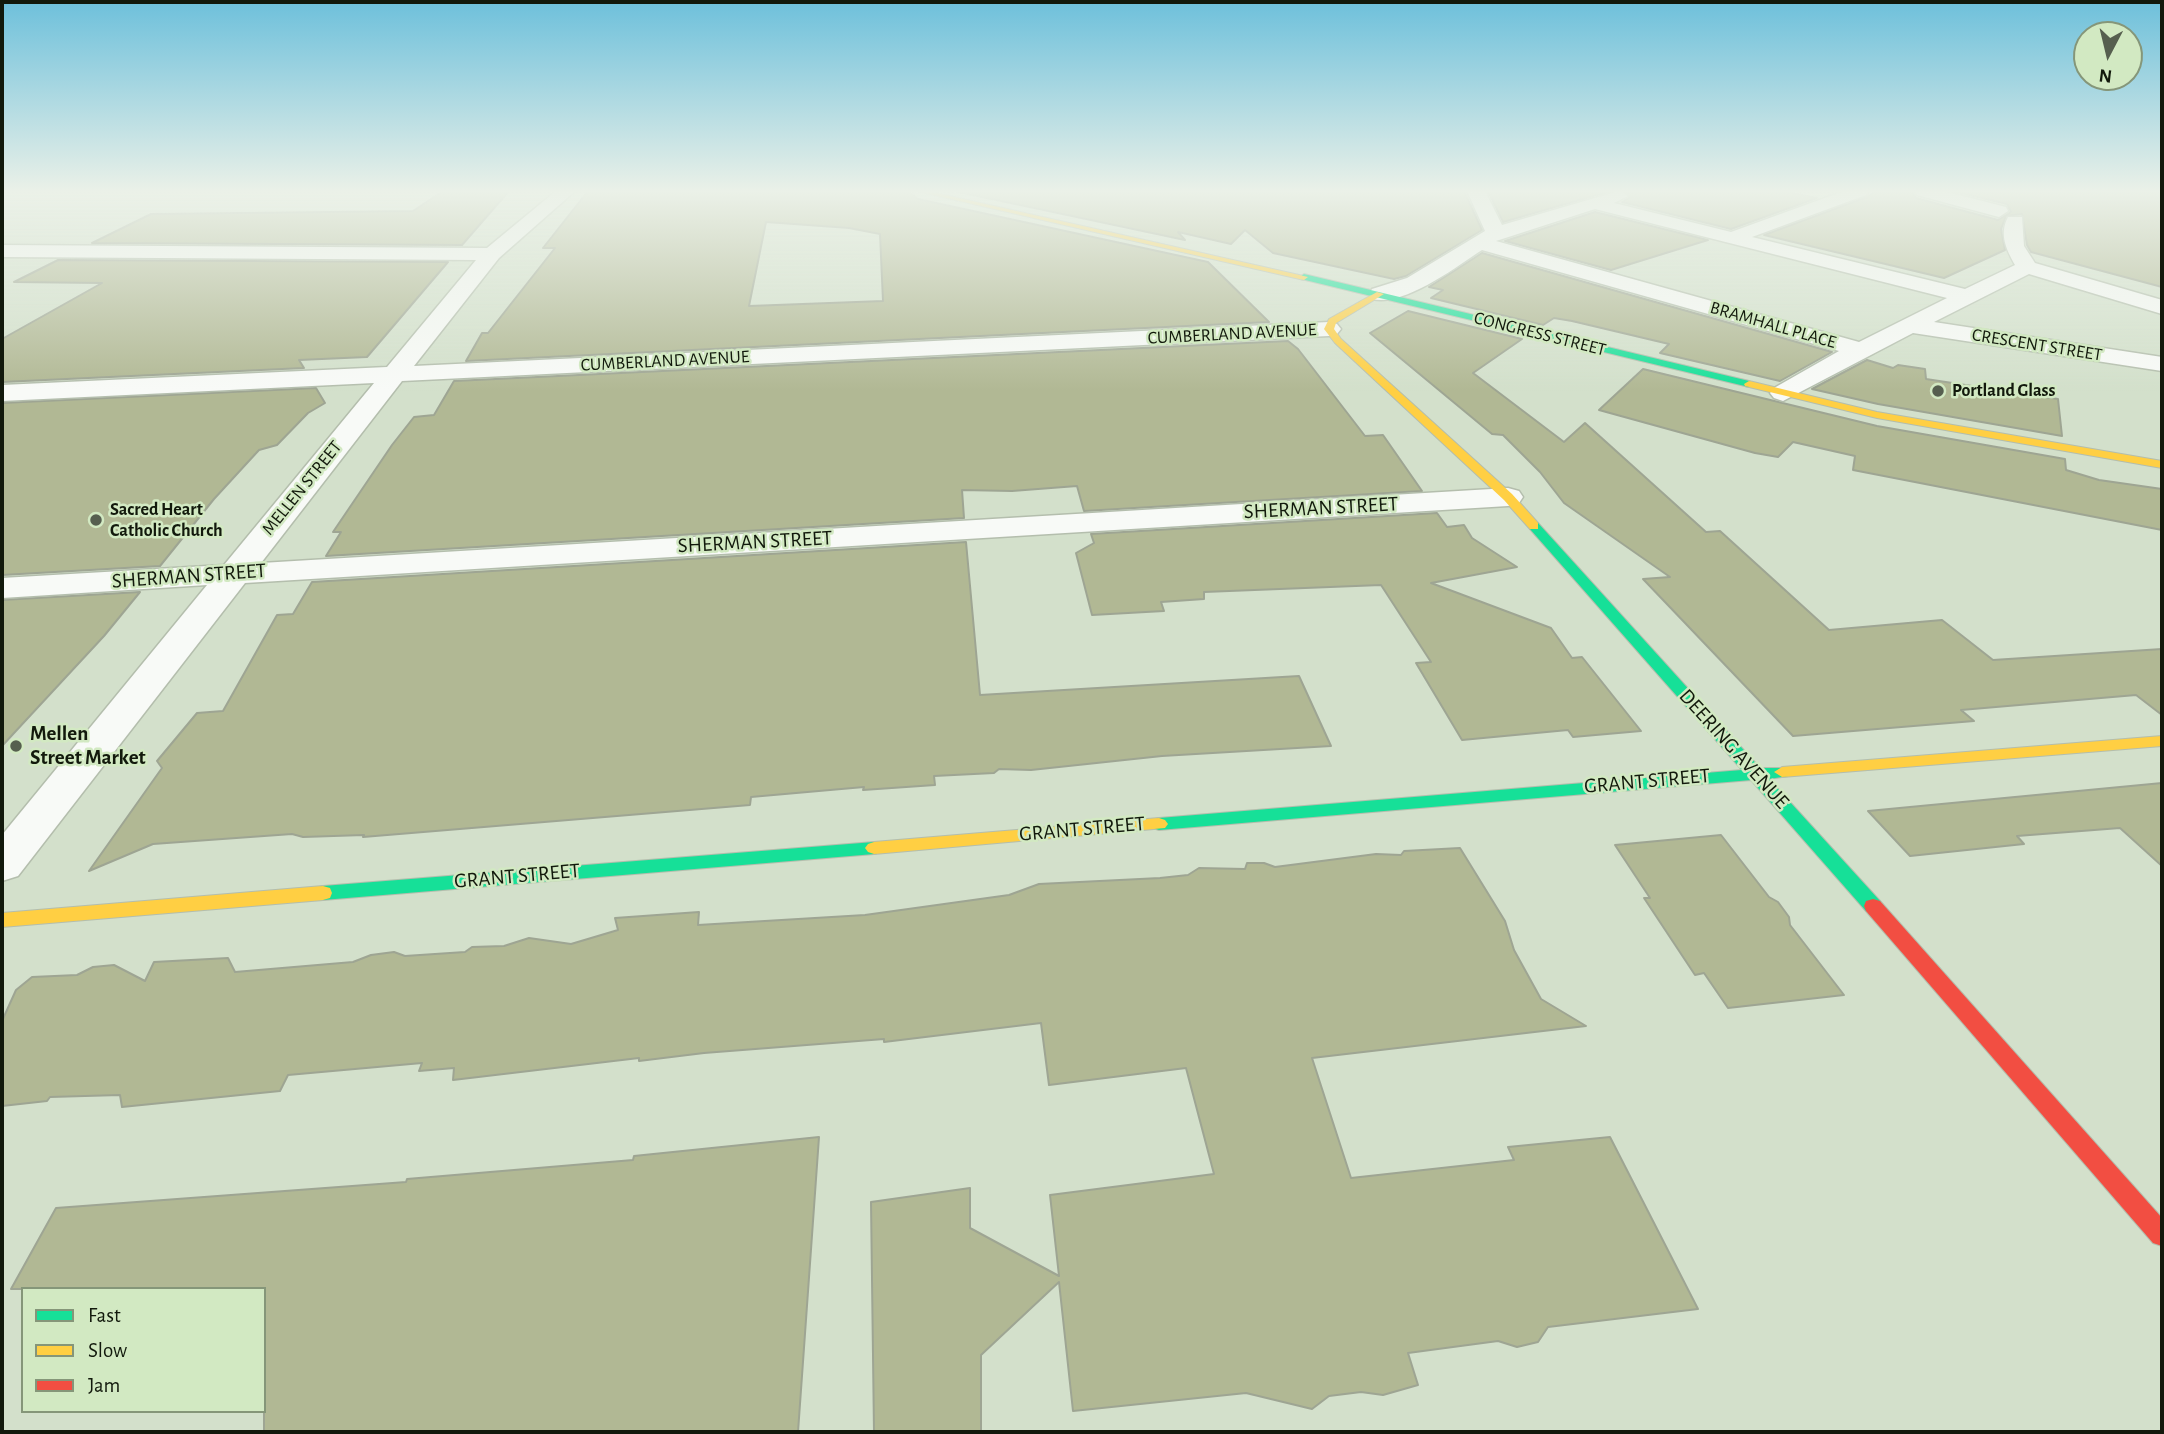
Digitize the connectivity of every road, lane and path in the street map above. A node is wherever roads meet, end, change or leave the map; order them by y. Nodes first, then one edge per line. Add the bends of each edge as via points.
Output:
1 (489, 258) edge
2 (1219, 258) edge
3 (1457, 258) edge
4 (1556, 258) edge
5 (1812, 258) edge
6 (2021, 258) edge
7 (2027, 267) junction
8 (1380, 294) junction
9 (1965, 296) junction
10 (2162, 307) edge
11 (1912, 326) junction
12 (1329, 329) junction
13 (1861, 350) junction
14 (2162, 364) edge
15 (394, 374) junction
16 (2, 393) edge
17 (1783, 393) junction
18 (2162, 465) edge
19 (1508, 497) junction
20 (233, 574) junction
21 (2, 588) edge
22 (2162, 741) edge
23 (1755, 772) junction
24 (2, 865) edge
25 (2, 920) edge
26 (2162, 1235) edge

1 - 15 street, MELLEN STREET
2 - 8 main road, CONGRESS STREET
3 - 8 street via 1415,283
4 - 13 street, BRAMHALL PLACE
5 - 9 street
6 - 7 street
7 - 9 street
7 - 10 street
8 - 12 main road via 1332,321
8 - 17 main road, CONGRESS STREET
9 - 11 street
11 - 13 street
11 - 14 street, CRESCENT STREET
12 - 15 street, CUMBERLAND AVENUE
12 - 19 main road, DEERING AVENUE
13 - 17 street
15 - 16 street, CUMBERLAND AVENUE
15 - 20 street, MELLEN STREET
17 - 18 main road, CONGRESS STREET via 1948,429
19 - 20 street, SHERMAN STREET
19 - 23 main road, DEERING AVENUE
20 - 21 street, SHERMAN STREET
20 - 24 street, MELLEN STREET
22 - 23 main road, GRANT STREET
23 - 25 main road, GRANT STREET
23 - 26 main road, DEERING AVENUE

